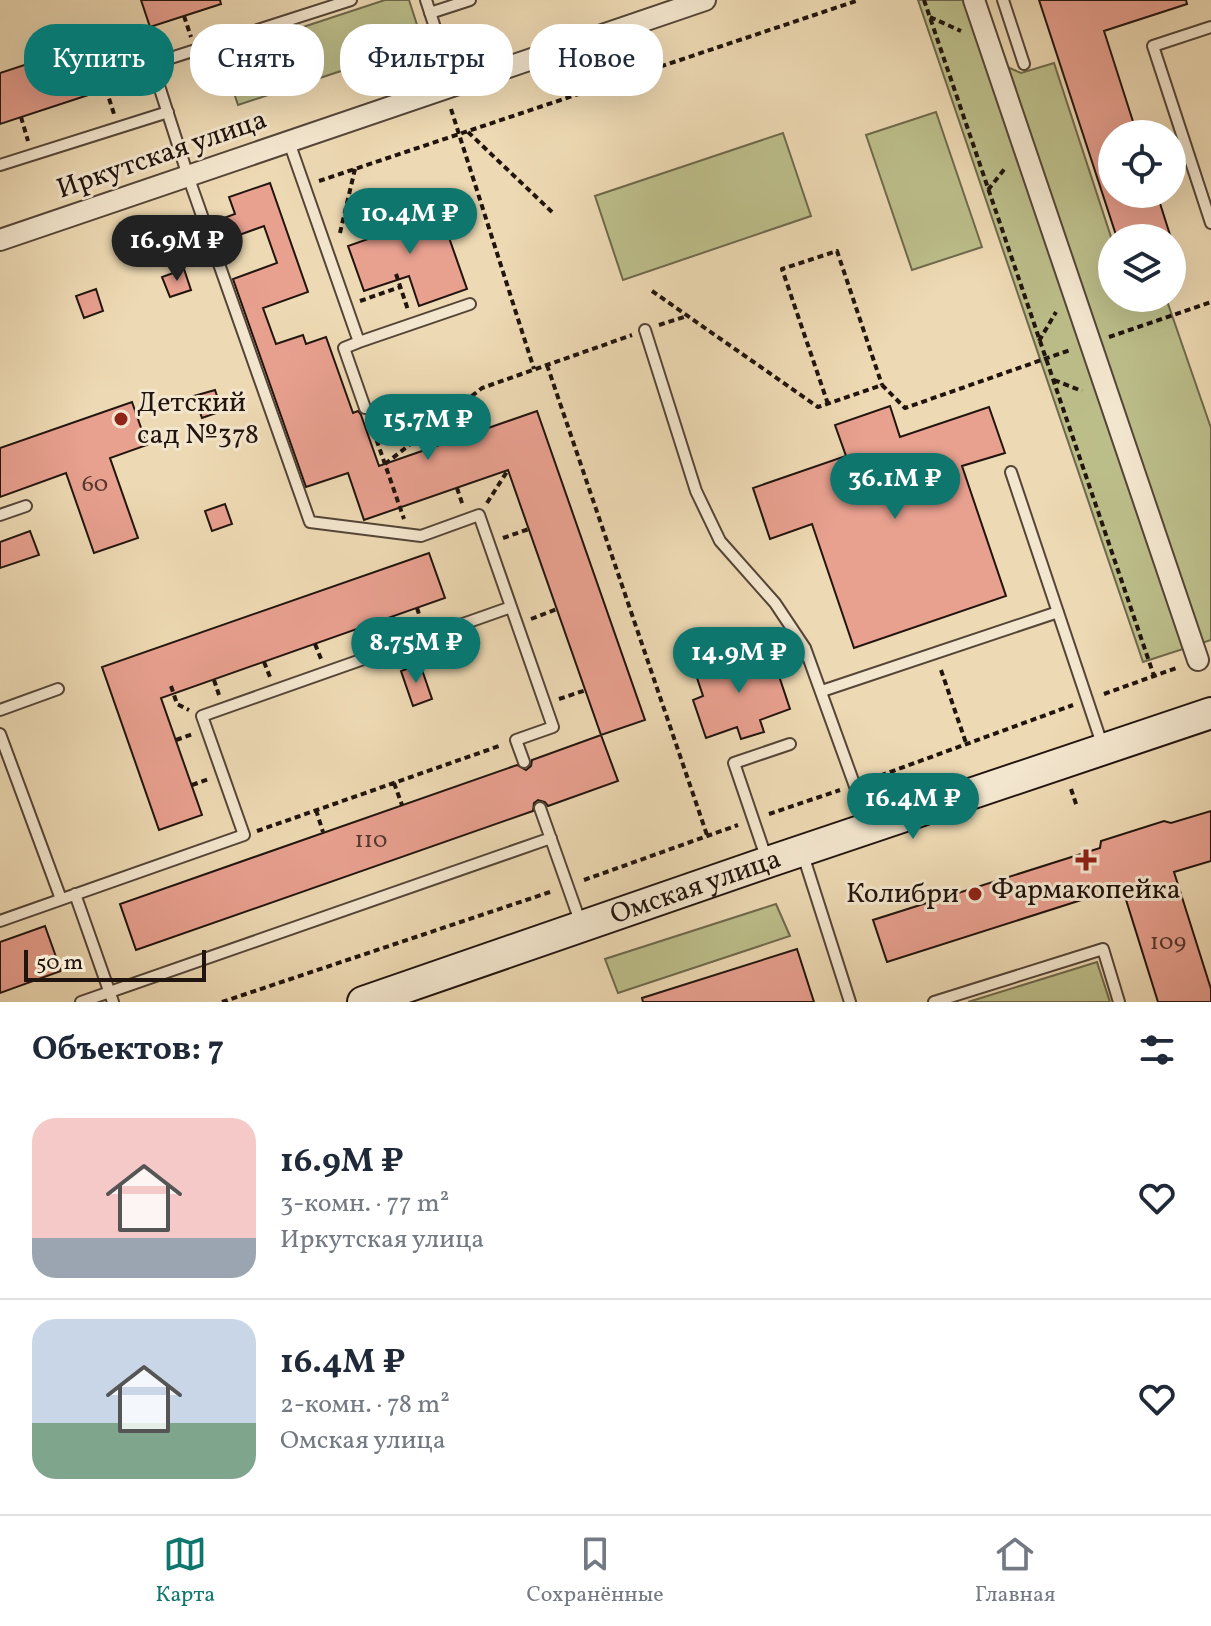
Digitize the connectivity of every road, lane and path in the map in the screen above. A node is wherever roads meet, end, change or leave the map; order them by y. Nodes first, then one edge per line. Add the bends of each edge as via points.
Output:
1 (351, 0) edge
2 (426, 0) edge
3 (470, 0) edge
4 (859, 0) edge
5 (924, 0) edge
6 (974, 0) edge
7 (1003, 0) edge
8 (693, 2) edge
9 (430, 13) junction
10 (184, 16) dead end
11 (434, 24) edge
12 (1211, 27) edge
13 (188, 28) dead end
14 (1024, 64) dead end
15 (513, 65) edge
16 (108, 96) edge
17 (425, 96) edge
18 (111, 104) dead end
19 (168, 112) junction
20 (21, 117) dead end
21 (25, 131) dead end
22 (468, 132) junction
23 (459, 135) junction
24 (289, 142) junction
25 (0, 165) edge
26 (355, 169) junction
27 (188, 176) junction
28 (304, 186) junction
29 (552, 212) dead end
30 (1211, 223) edge
31 (339, 239) dead end
32 (0, 240) edge
33 (396, 274) dead end
34 (652, 291) dead end
35 (1211, 302) edge
36 (470, 304) dead end
37 (687, 316) junction
38 (413, 323) junction
39 (645, 330) junction
40 (359, 342) junction
41 (1090, 343) junction
42 (1046, 359) junction
43 (547, 365) junction
44 (534, 369) junction
45 (882, 385) junction
46 (828, 404) junction
47 (365, 408) joint
48 (385, 464) junction
49 (508, 470) dead end
50 (1011, 472) dead end
51 (457, 488) dead end
52 (494, 492) dead end
53 (462, 503) dead end
54 (26, 506) dead end
55 (0, 515) edge
56 (529, 529) dead end
57 (409, 534) junction
58 (509, 536) dead end
59 (511, 607) junction
60 (417, 608) dead end
61 (557, 609) dead end
62 (1058, 612) junction
63 (537, 616) dead end
64 (422, 623) dead end
65 (366, 626) dead end
66 (371, 640) dead end
67 (315, 644) dead end
68 (936, 653) junction
69 (320, 658) dead end
70 (1198, 660) dead end
71 (264, 662) dead end
72 (269, 676) dead end
73 (214, 680) dead end
74 (171, 686) dead end
75 (58, 689) dead end
76 (586, 690) dead end
77 (822, 691) junction
78 (218, 694) dead end
79 (566, 697) dead end
80 (1087, 700) junction
81 (177, 704) dead end
82 (0, 710) edge
83 (1211, 713) edge
84 (0, 734) edge
85 (191, 734) dead end
86 (176, 740) dead end
87 (516, 740) junction
88 (966, 743) junction
89 (790, 744) dead end
90 (1104, 749) junction
91 (524, 762) dead end
92 (207, 780) dead end
93 (394, 783) junction
94 (192, 785) dead end
95 (855, 785) junction
96 (1071, 789) dead end
97 (402, 805) dead end
98 (1077, 807) dead end
99 (540, 808) dead end
100 (316, 810) junction
101 (752, 820) junction
102 (870, 827) junction
103 (323, 832) dead end
104 (244, 835) junction
105 (707, 835) junction
106 (551, 838) junction
107 (802, 850) junction
108 (768, 862) junction
109 (567, 886) junction
110 (75, 894) junction
111 (61, 899) junction
112 (0, 921) edge
113 (581, 926) junction
114 (111, 997) edge
115 (81, 1002) edge
116 (222, 1002) edge
117 (363, 1002) edge
118 (850, 1002) edge
119 (934, 1002) edge
120 (1119, 1002) edge

1 - 19 lane via 152,64
2 - 9 lane
3 - 9 lane
4 - 22 path
5 - 42 path
6 - 41 street
7 - 14 lane
8 - 15 street, Иркутская улица
9 - 11 lane
10 - 13 path
12 - 30 lane via 1153,46
16 - 18 path
17 - 24 street, Иркутская улица
19 - 25 lane
19 - 27 lane
20 - 21 path
22 - 23 path
22 - 29 path
23 - 26 path
23 - 44 path
24 - 27 street, Иркутская улица
24 - 28 lane
26 - 28 path
26 - 31 path
27 - 32 street, Иркутская улица
27 - 57 lane via 310,522
28 - 40 lane
33 - 38 path
34 - 37 path
35 - 41 path
36 - 38 lane
37 - 39 path
37 - 46 path via 818,407
38 - 40 lane
39 - 43 path
39 - 77 lane via 710,521 805,648
40 - 47 lane via 344,348
41 - 42 path
41 - 70 street
42 - 45 path via 905,408
42 - 80 path via 1154,676
43 - 44 path
43 - 105 path
44 - 48 path via 482,388
45 - 46 path
45 - 46 path via 837,251 782,269
47 - 48 path
48 - 57 path
49 - 52 path
50 - 62 lane
51 - 53 path
54 - 55 lane
56 - 58 path
57 - 59 lane via 421,536 479,515
59 - 87 lane via 553,727
59 - 104 lane via 202,716
60 - 64 path
61 - 63 path
62 - 68 lane
62 - 80 lane
65 - 66 path
67 - 69 path
68 - 77 lane
68 - 88 path
71 - 72 path
73 - 78 path
74 - 81 path
75 - 82 lane
76 - 79 path
77 - 95 lane
80 - 88 path
80 - 90 lane
83 - 90 main road, Омская улица
84 - 111 lane
85 - 86 path
87 - 91 lane
87 - 93 path
88 - 95 path
89 - 101 lane via 734,763
90 - 102 main road, Омская улица
92 - 94 path
93 - 97 path
93 - 100 path
95 - 101 path
95 - 102 lane
96 - 98 path
99 - 106 lane
100 - 103 path
100 - 104 path
101 - 105 path
101 - 108 lane
102 - 107 main road, Омская улица
104 - 110 lane
105 - 109 path
106 - 109 lane
106 - 114 lane
107 - 108 main road, Омская улица
107 - 118 lane
108 - 113 main road, Омская улица
109 - 113 lane
109 - 116 path
110 - 111 lane
110 - 114 lane
111 - 112 lane
113 - 117 main road, Омская улица
114 - 115 lane
119 - 120 lane via 1103,949

